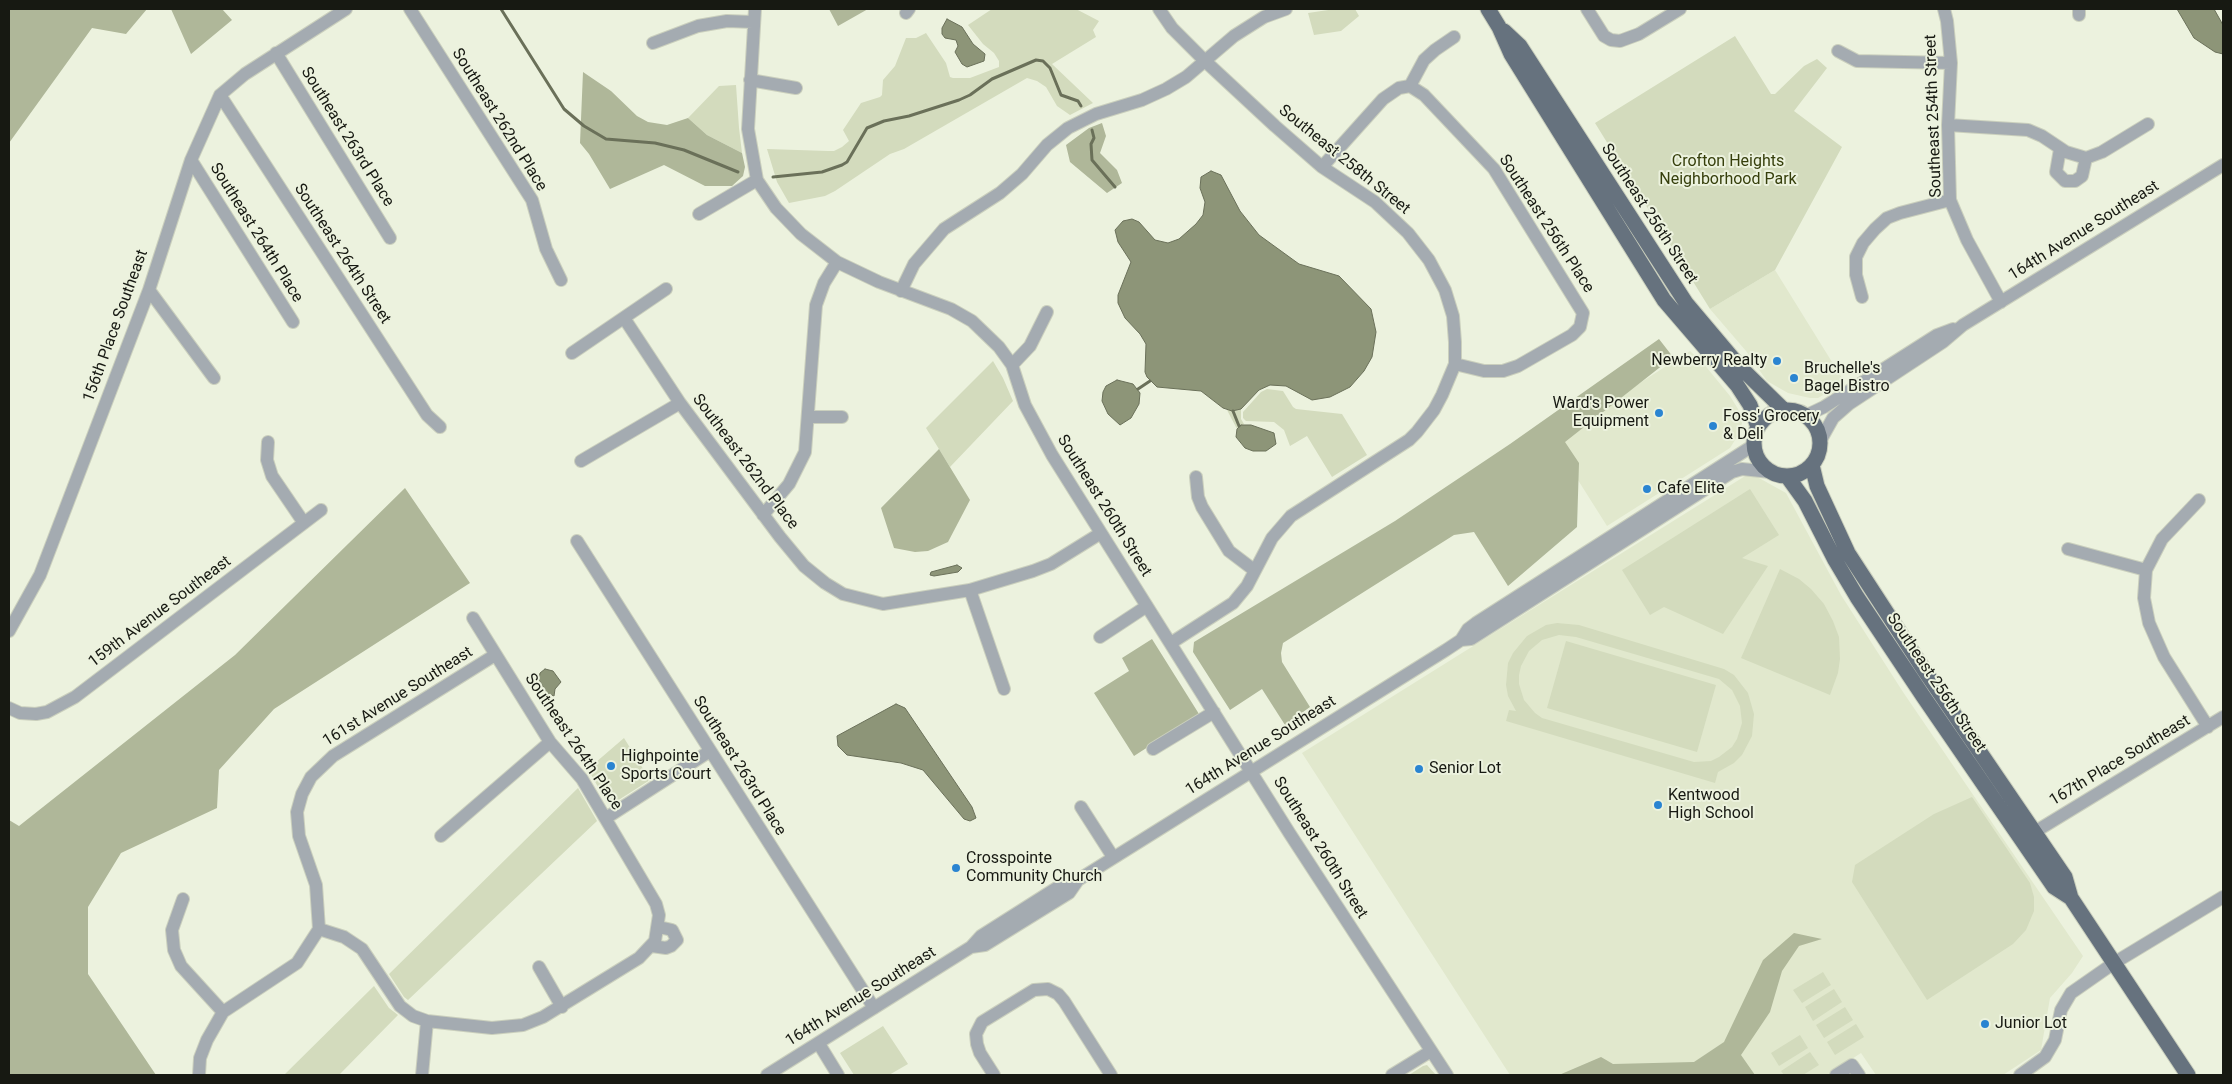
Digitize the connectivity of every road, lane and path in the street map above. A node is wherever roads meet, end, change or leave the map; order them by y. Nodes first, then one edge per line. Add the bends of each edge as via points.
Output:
1 (346, 9) edge
2 (410, 9) edge
3 (755, 9) edge
4 (1159, 9) edge
5 (1286, 9) edge
6 (1488, 9) edge
7 (1587, 9) edge
8 (1680, 9) edge
9 (1944, 9) edge
10 (754, 22) junction
11 (1499, 26) junction
12 (1454, 37) dead end
13 (653, 43) dead end
14 (1838, 51) dead end
15 (276, 53) junction
16 (1205, 61) junction
17 (1951, 62) junction
18 (750, 80) junction
19 (1410, 86) junction
20 (796, 88) dead end
21 (220, 95) junction
22 (2148, 124) dead end
23 (1948, 125) junction
24 (2060, 149) junction
25 (2086, 158) junction
26 (191, 160) junction
27 (2223, 165) edge
28 (1322, 167) junction
29 (757, 180) junction
30 (1950, 200) junction
31 (699, 214) dead end
32 (390, 238) dead end
33 (837, 262) junction
34 (562, 280) dead end
35 (666, 289) dead end
36 (149, 290) junction
37 (901, 291) junction
38 (1862, 297) dead end
39 (2001, 302) junction
40 (1047, 312) dead end
41 (624, 318) junction
42 (293, 322) dead end
43 (1963, 325) junction
44 (572, 353) dead end
45 (1455, 364) junction
46 (1012, 365) junction
47 (214, 378) dead end
48 (680, 403) junction
49 (1784, 410) junction
50 (1805, 416) junction
51 (808, 417) junction
52 (842, 417) dead end
53 (440, 427) dead end
54 (1758, 427) junction
55 (268, 442) dead end
56 (1820, 443) junction
57 (1754, 445) junction
58 (581, 461) dead end
59 (1812, 465) junction
60 (1770, 472) junction
61 (1786, 476) junction
62 (1196, 477) dead end
63 (2199, 500) dead end
64 (321, 510) dead end
65 (763, 515) junction
66 (304, 524) junction
67 (1101, 533) junction
68 (577, 541) dead end
69 (2068, 549) dead end
70 (1254, 570) junction
71 (2146, 570) junction
72 (970, 590) junction
73 (1147, 606) junction
74 (473, 618) dead end
75 (9, 630) edge
76 (1100, 637) dead end
77 (1884, 637) junction
78 (1461, 640) junction
79 (1904, 641) junction
80 (1171, 643) junction
81 (495, 655) junction
82 (1004, 689) dead end
83 (9, 708) edge
84 (1214, 712) junction
85 (2223, 717) edge
86 (2208, 727) junction
87 (550, 742) junction
88 (1153, 749) dead end
89 (710, 751) junction
90 (1252, 770) junction
91 (1081, 807) dead end
92 (606, 818) junction
93 (2033, 833) junction
94 (441, 836) dead end
95 (1113, 858) junction
96 (2223, 897) edge
97 (2071, 898) junction
98 (183, 899) dead end
99 (658, 927) junction
100 (319, 929) junction
101 (654, 943) junction
102 (2114, 963) junction
103 (539, 967) dead end
104 (562, 1007) junction
105 (874, 1008) junction
106 (223, 1012) junction
107 (427, 1021) junction
108 (819, 1044) junction
109 (1431, 1051) junction
110 (1856, 1070) edge
111 (199, 1075) edge
112 (422, 1075) edge
113 (767, 1075) edge
114 (838, 1075) edge
115 (994, 1075) edge
116 (1110, 1075) edge
117 (1392, 1075) edge
118 (1447, 1075) edge
119 (1836, 1075) edge
120 (2020, 1075) edge
121 (2188, 1075) edge

1 - 15 street, 156th Place Southeast
2 - 34 street, Southeast 262nd Place via 532,200 546,249
3 - 10 street, Southeast 260th Street
4 - 16 street, Southeast 258th Street via 1172,28
5 - 16 street via 1264,17 1234,36
6 - 11 main road, Southeast 256th Street
7 - 8 street via 1604,36 1620,41 1639,34
9 - 17 street, Southeast 254th Street
10 - 13 street via 727,21 698,26
10 - 18 street, Southeast 260th Street
11 - 49 main road, Southeast 256th Street via 1520,46 1686,303 1740,367
11 - 54 main road, Southeast 256th Street via 1511,54 1664,300 1737,385 1750,404
12 - 19 street via 1424,60
14 - 17 street via 1857,61
15 - 21 street, 156th Place Southeast
15 - 32 street, Southeast 263rd Place
16 - 28 street, Southeast 258th Street
16 - 37 street via 1166,89 1096,114 1068,128 1000,193 944,229 914,264
17 - 23 street, Southeast 254th Street
18 - 20 street
18 - 29 street, Southeast 260th Street via 748,129
19 - 28 street via 1399,88 1383,99
19 - 45 street, Southeast 256th Place via 1424,95 1494,169 1583,313 1580,327 1572,335 1518,366 1503,371 1484,371
21 - 26 street, 156th Place Southeast
21 - 53 street, Southeast 264th Street via 427,415
22 - 25 street
23 - 24 street via 2028,130
23 - 30 street, Southeast 254th Street
24 - 25 street
24 - 25 street via 2056,172 2066,181 2075,181 2082,176
26 - 36 street, 156th Place Southeast
26 - 42 street, Southeast 264th Place
27 - 39 street, 164th Avenue Southeast
28 - 45 street, Southeast 258th Street via 1391,216 1429,260 1445,290 1451,310
29 - 31 street
29 - 33 street, Southeast 260th Street via 776,208 801,234
30 - 38 street via 1887,218 1875,229 1856,257 1856,275
30 - 39 street, Southeast 254th Street via 1967,240
33 - 37 street, Southeast 260th Street
33 - 51 street via 816,305
35 - 41 street
36 - 47 street
36 - 75 street, 156th Place Southeast via 40,575
37 - 46 street, Southeast 260th Street via 951,309 972,321
39 - 43 street, 164th Avenue Southeast
40 - 46 street via 1030,346
41 - 44 street
41 - 48 street, Southeast 262nd Place
43 - 50 street, 164th Avenue Southeast via 1937,335
43 - 56 street, 164th Avenue Southeast via 1943,342 1848,404 1833,418
45 - 70 street via 1434,410 1417,432 1291,516 1272,538
46 - 67 street, Southeast 260th Street via 1025,405 1045,443
48 - 58 street
48 - 65 street, Southeast 262nd Place
49 - 50 main road
49 - 54 main road via 1769,416
50 - 56 main road via 1818,432
51 - 52 street
51 - 65 street via 805,452 789,484
54 - 57 main road
55 - 66 street via 267,460 272,476
56 - 59 main road
57 - 60 main road via 1756,456
57 - 78 street, 164th Avenue Southeast via 1476,623
59 - 61 main road via 1805,471
59 - 79 main road, Southeast 256th Street via 1817,486 1848,553
60 - 61 main road
60 - 78 street, 164th Avenue Southeast via 1732,472 1471,639
61 - 77 main road, Southeast 256th Street via 1805,501 1835,560
62 - 70 street via 1198,497 1206,514 1229,550
63 - 71 street via 2162,539
64 - 66 street, 159th Avenue Southeast
65 - 72 street, Southeast 262nd Place via 804,566 843,594 883,604
66 - 83 street, 159th Avenue Southeast via 75,697 54,709 36,714 20,714
67 - 72 street, Southeast 262nd Place via 1051,564
67 - 73 street, Southeast 260th Street
68 - 89 street, Southeast 263rd Place
69 - 71 street
70 - 80 street via 1247,586 1233,603
71 - 86 street via 2144,598 2152,632
72 - 82 street
73 - 76 street
73 - 80 street, Southeast 260th Street
74 - 81 street, Southeast 264th Place
77 - 79 main road
77 - 97 main road, Southeast 256th Street via 2054,888
78 - 90 street, 164th Avenue Southeast
79 - 93 main road, Southeast 256th Street
80 - 84 street, Southeast 260th Street
81 - 87 street, Southeast 264th Place
81 - 100 street, 161st Avenue Southeast via 333,756 311,777 297,812 299,836 316,885
84 - 88 street
84 - 90 street, Southeast 260th Street
85 - 86 street, 167th Place Southeast
86 - 93 street, 167th Place Southeast
87 - 92 street, Southeast 264th Place via 582,779
87 - 94 street
89 - 92 street
89 - 105 street, Southeast 263rd Place
90 - 95 street, 164th Avenue Southeast
90 - 109 street, Southeast 260th Street
91 - 95 street
92 - 99 street, Southeast 264th Place via 656,904
93 - 97 main road, Southeast 256th Street via 2065,877
95 - 105 street, 164th Avenue Southeast via 1078,880 1063,884 981,936 972,947
96 - 102 street
97 - 102 main road, Southeast 256th Street
98 - 106 street via 172,930 174,950 181,966
99 - 101 street, Southeast 264th Place
99 - 101 street via 672,930 677,940 666,948
100 - 106 street via 297,963
100 - 107 street via 344,937 362,949 400,1006
101 - 104 street via 639,958
102 - 120 street via 2071,992 2061,1010 2055,1040 2045,1057
102 - 121 main road, Southeast 256th Street
103 - 104 street
104 - 107 street via 522,1025 507,1027
105 - 108 street, 164th Avenue Southeast
106 - 111 street via 200,1058
107 - 112 street
108 - 113 street, 164th Avenue Southeast
108 - 114 street
109 - 117 street
109 - 118 street, Southeast 260th Street
110 - 119 street
115 - 116 street via 980,1053 976,1034 982,1022 1034,990 1048,989 1064,1001

